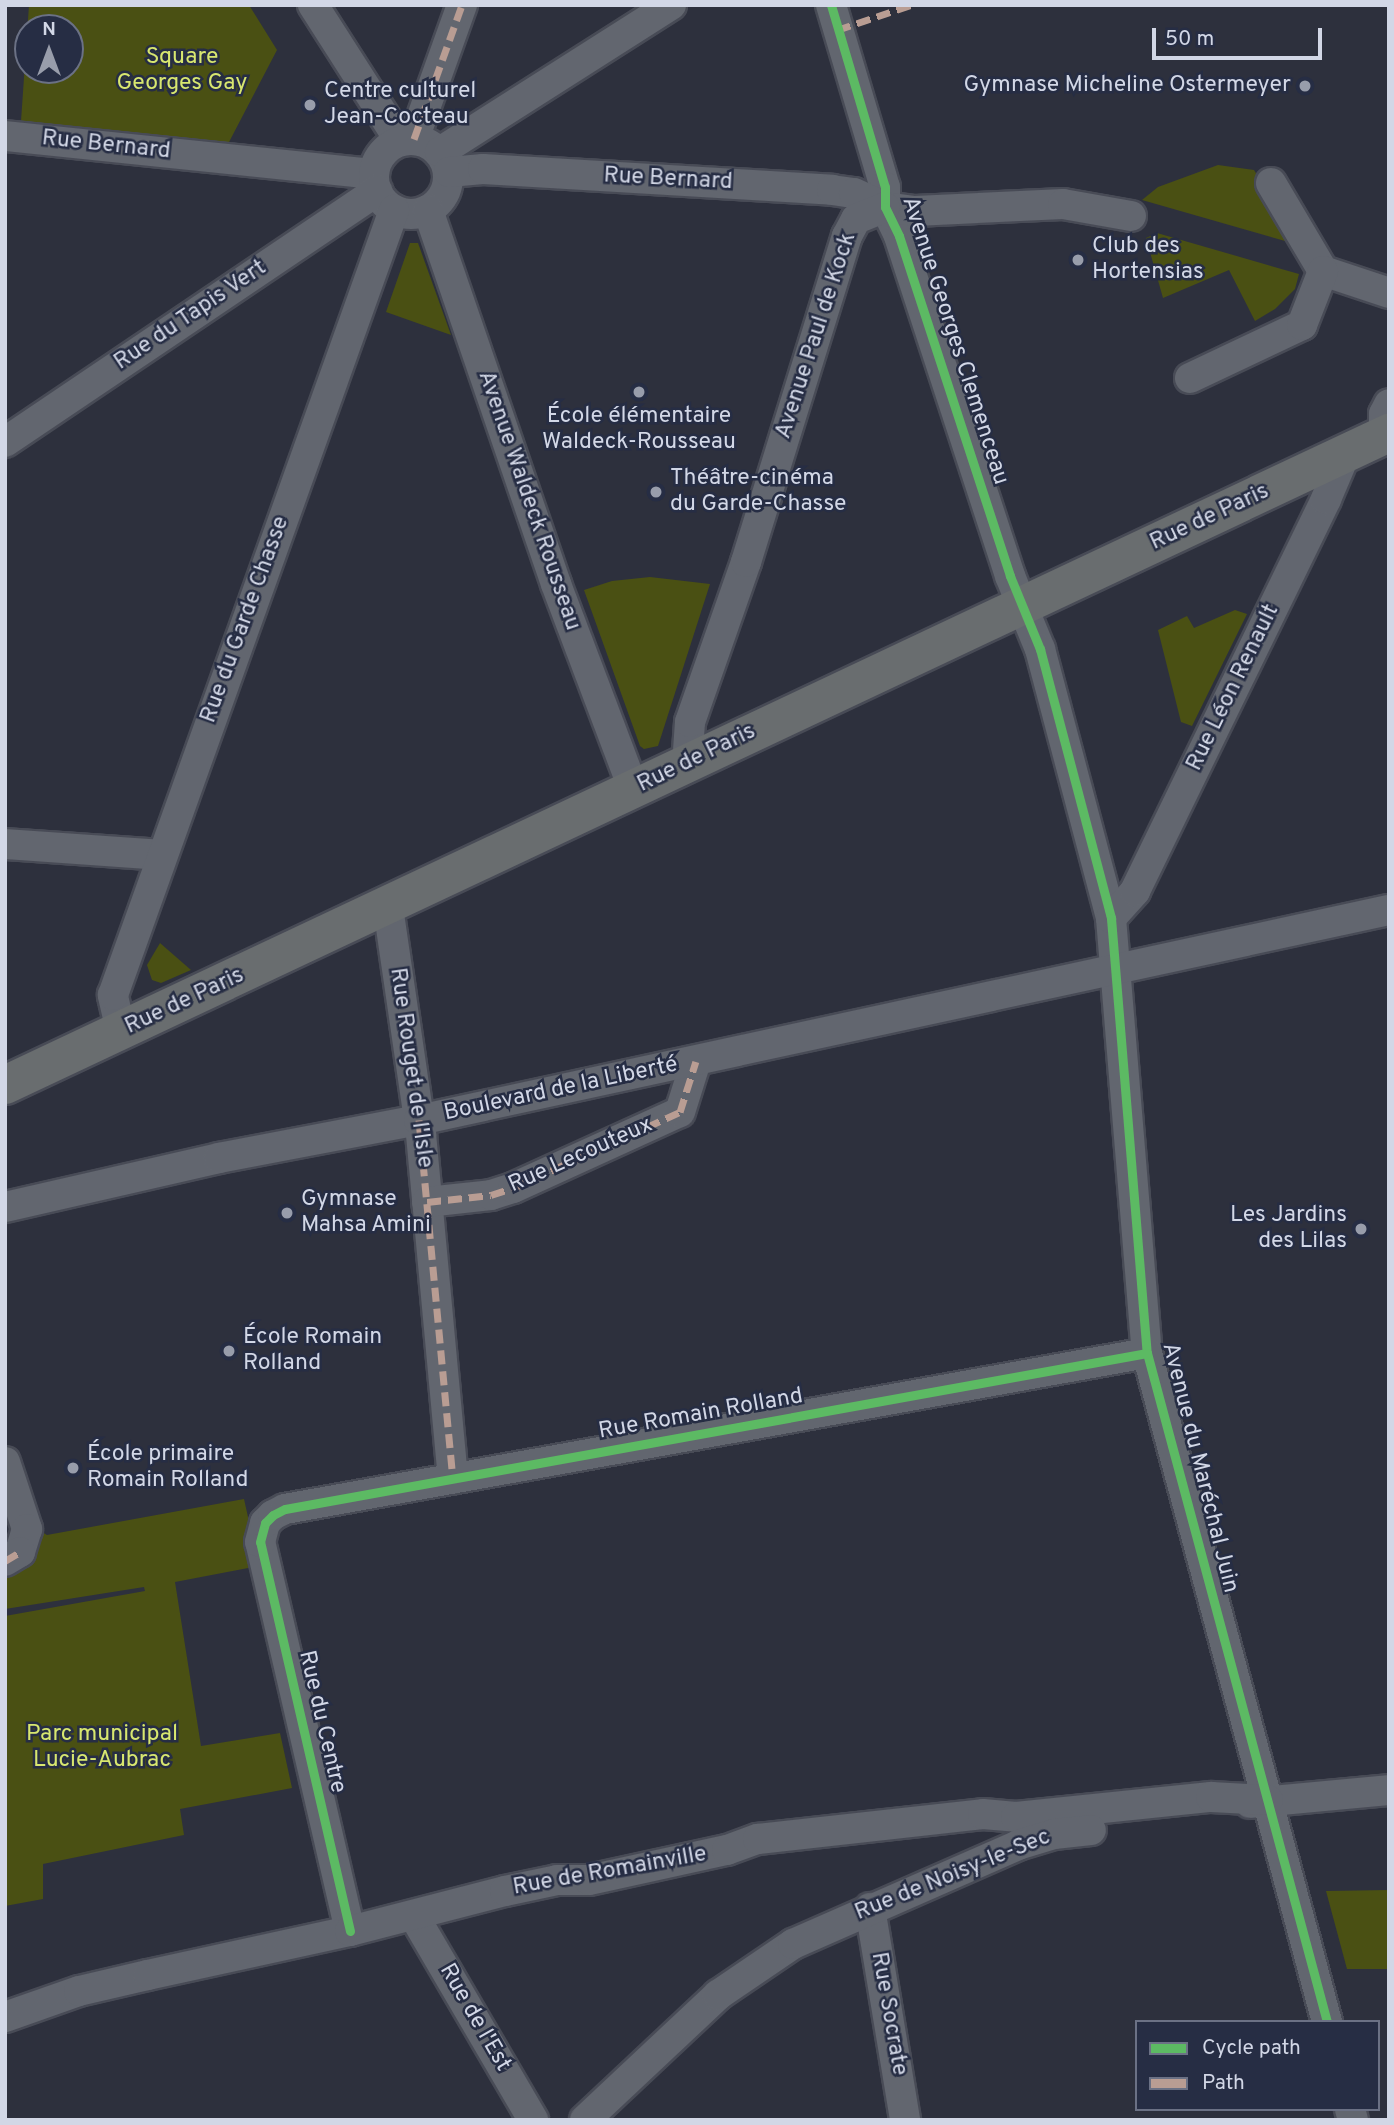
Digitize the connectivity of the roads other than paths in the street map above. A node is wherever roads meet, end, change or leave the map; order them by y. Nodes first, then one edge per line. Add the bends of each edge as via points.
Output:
1 (313, 5) edge
2 (462, 5) edge
3 (671, 5) edge
4 (831, 5) edge
5 (5, 136) edge
6 (426, 151) junction
7 (1271, 183) dead end
8 (382, 191) junction
9 (885, 206) junction
10 (428, 210) junction
11 (1131, 216) dead end
12 (1323, 271) junction
13 (1389, 293) edge
14 (1190, 378) dead end
15 (1387, 424) edge
16 (5, 442) edge
17 (1346, 452) junction
18 (1024, 606) junction
19 (687, 765) junction
20 (634, 790) junction
21 (5, 844) edge
22 (162, 855) junction
23 (388, 907) junction
24 (1389, 910) edge
25 (1111, 918) junction
26 (1116, 971) junction
27 (121, 1031) junction
28 (696, 1061) junction
29 (5, 1085) edge
30 (419, 1120) junction
31 (427, 1202) junction
32 (5, 1207) edge
33 (1147, 1353) junction
34 (5, 1462) edge
35 (453, 1479) junction
36 (265, 1522) joint
37 (13, 1556) edge
38 (1387, 1788) edge
39 (1268, 1800) junction
40 (1016, 1831) junction
41 (870, 1908) junction
42 (414, 1916) junction
43 (350, 1931) junction
44 (5, 2017) edge
45 (1326, 2020) edge
46 (533, 2120) edge
47 (584, 2120) edge
48 (905, 2120) edge

1 - 6 street
2 - 6 street
3 - 6 street
4 - 9 street, Avenue Georges Clemenceau via 886,187
5 - 8 street, Rue Bernard
6 - 8 street via 390,146 377,161
6 - 9 street, Rue Bernard via 483,169 832,190 855,193
6 - 10 street via 443,196
7 - 12 street
8 - 10 street via 402,213
8 - 16 street, Rue du Tapis Vert
8 - 22 street, Rue du Garde Chasse
9 - 11 street, Rue Bernard via 915,212 1063,204
9 - 18 street, Avenue Georges Clemenceau
9 - 19 street, Avenue Paul de Kock via 856,219 847,236 746,562 690,722
10 - 20 street, Avenue Waldeck Rousseau via 565,607
12 - 13 street
12 - 14 street via 1302,325
15 - 17 main road, Rue de Paris
17 - 18 main road, Rue de Paris
17 - 25 street, Rue Léon Renault via 1135,891
18 - 19 main road, Rue de Paris
18 - 25 street, Avenue Georges Clemenceau via 1040,649
19 - 20 main road, Rue de Paris
20 - 23 main road, Rue de Paris
21 - 22 street
22 - 27 street, Rue du Garde Chasse via 113,995
23 - 27 main road, Rue de Paris
23 - 30 street, Rue Rouget de l'Isle
24 - 26 street, Boulevard de la Liberté
25 - 26 street, Avenue du Maréchal Juin
26 - 28 street, Boulevard de la Liberté
26 - 33 street, Avenue du Maréchal Juin
27 - 29 main road, Rue de Paris
28 - 30 street, Boulevard de la Liberté
28 - 31 street, Rue Lecouteux via 680,1112 513,1188
30 - 31 street, Rue Rouget de l'Isle
30 - 32 street, Boulevard de la Liberté via 219,1158
31 - 35 street, Rue Rouget de l'Isle
33 - 35 street, Rue Romain Rolland
33 - 39 street, Avenue du Maréchal Juin
34 - 37 street via 27,1529
35 - 36 street, Rue Romain Rolland via 285,1509
36 - 43 street, Rue du Centre via 260,1542
38 - 39 street, Rue de Noisy-le-Sec
39 - 40 street, Rue de Noisy-le-Sec via 1158,1823 1054,1834
39 - 45 street, Avenue du Maréchal Juin
40 - 41 street, Rue de Noisy-le-Sec via 982,1863
40 - 42 street, Rue de Romainville via 983,1814 758,1839 589,1880 557,1880 505,1891
41 - 47 street, Rue de Noisy-le-Sec via 793,1944 718,1995
41 - 48 street, Rue Socrate
42 - 43 street, Rue de Romainville
42 - 46 street, Rue de l'Est
43 - 44 street, Rue de Romainville via 79,1992

